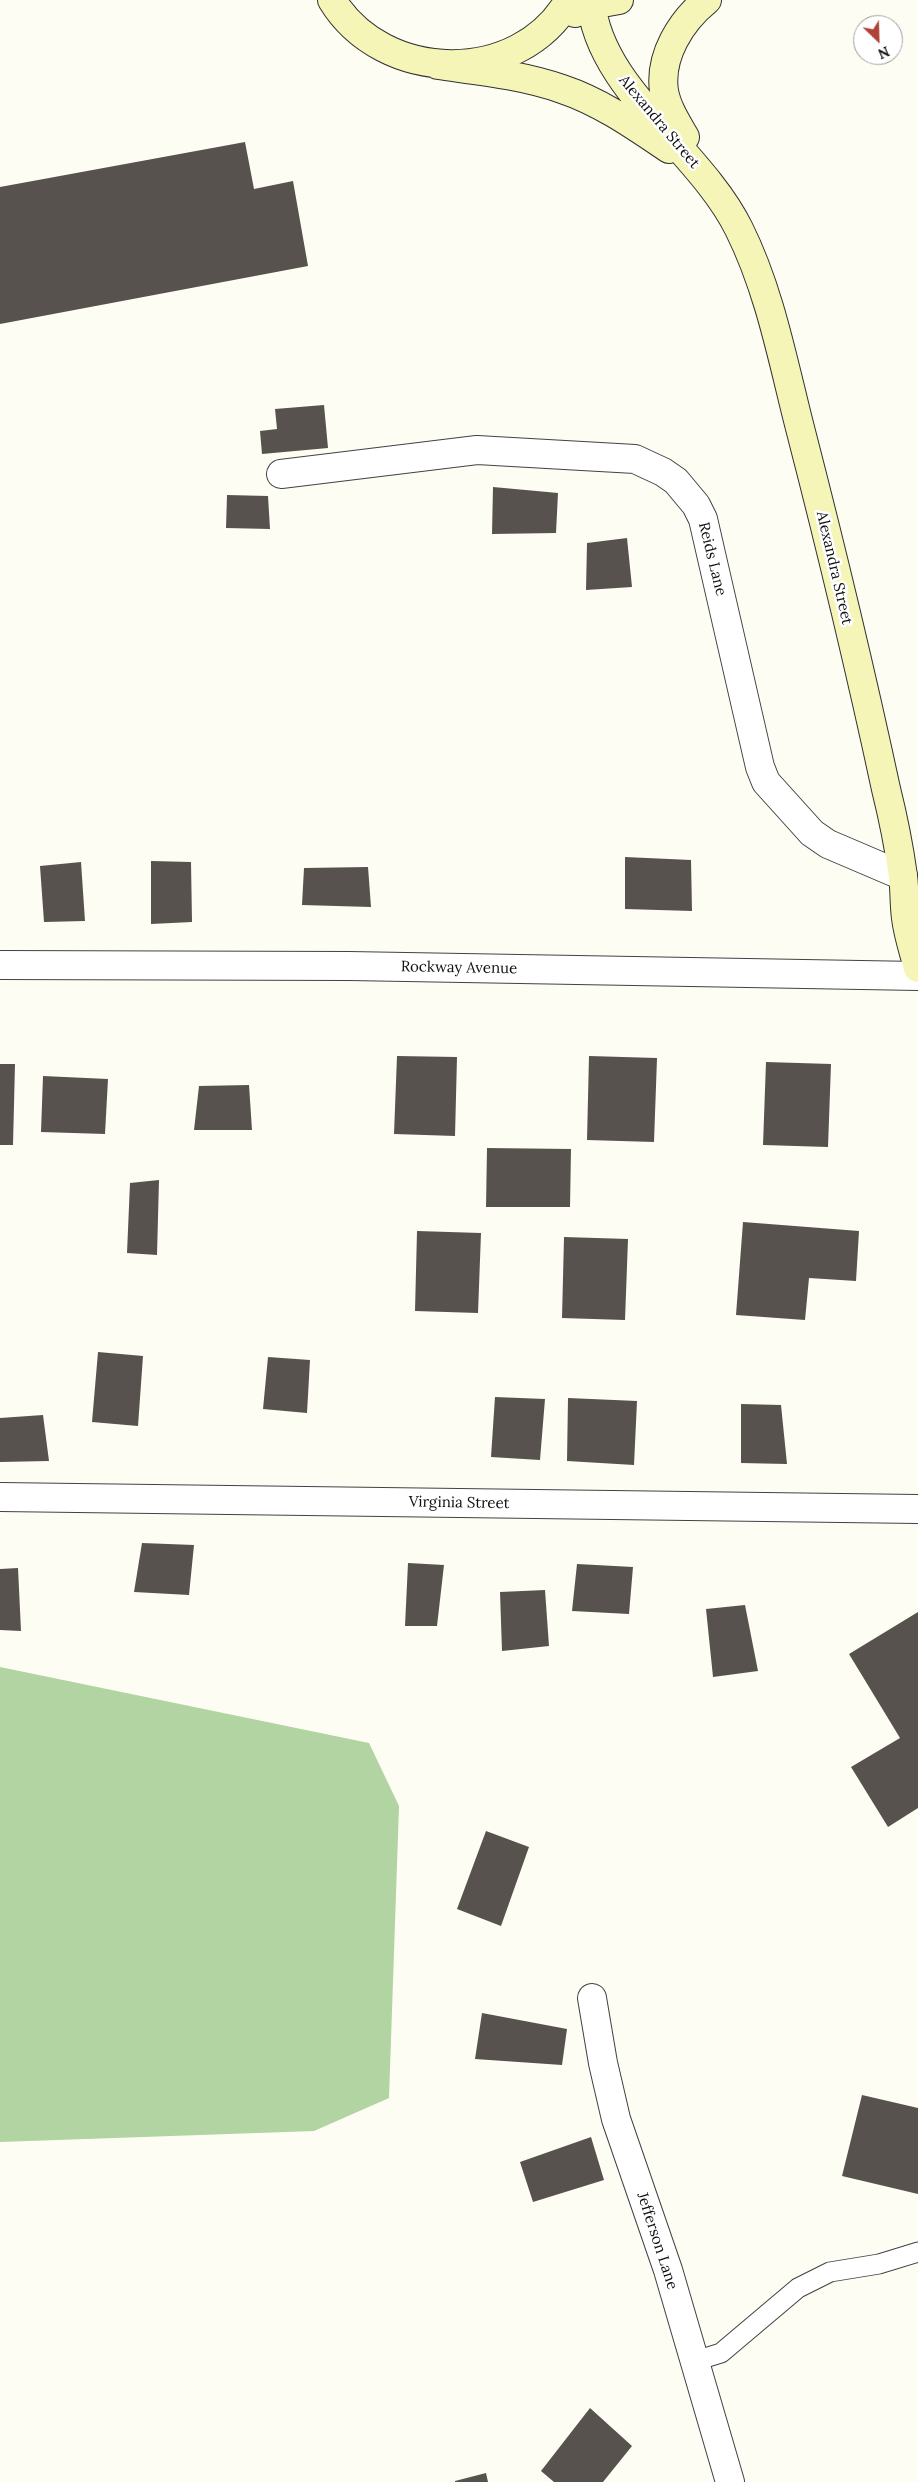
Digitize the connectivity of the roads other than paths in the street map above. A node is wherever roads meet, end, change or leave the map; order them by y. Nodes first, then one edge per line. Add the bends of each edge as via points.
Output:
1 (332, 0) edge
2 (619, 0) edge
3 (707, 0) edge
4 (584, 2) edge
5 (438, 65) junction
6 (709, 180) junction
7 (281, 474) dead end
8 (903, 876) junction
9 (0, 965) edge
10 (918, 968) edge
11 (918, 976) edge
12 (0, 1497) edge
13 (918, 1509) edge
14 (592, 1998) dead end
15 (918, 2252) edge
16 (695, 2361) junction
17 (730, 2482) edge

1 - 5 main road via 370,41 392,53
2 - 4 main road
3 - 6 main road via 680,29 670,48 664,71 664,92 671,112
4 - 5 main road via 511,52 487,61
4 - 6 main road, Alexandra Street via 617,74
5 - 6 main road, Alexandra Street via 532,80 564,89 633,125
6 - 8 main road, Alexandra Street via 739,228 768,305 807,455 884,781
7 - 8 street, Reids Lane via 477,450 635,459 664,472 687,492 706,527 766,782 812,833 828,844
8 - 10 main road, Alexandra Street via 906,917
9 - 11 street, Rockway Avenue via 348,966
12 - 13 street, Virginia Street
14 - 16 street, Jefferson Lane via 616,2119 668,2270
15 - 16 lane via 879,2264 830,2272 798,2288 721,2353
16 - 17 street, Jefferson Lane

